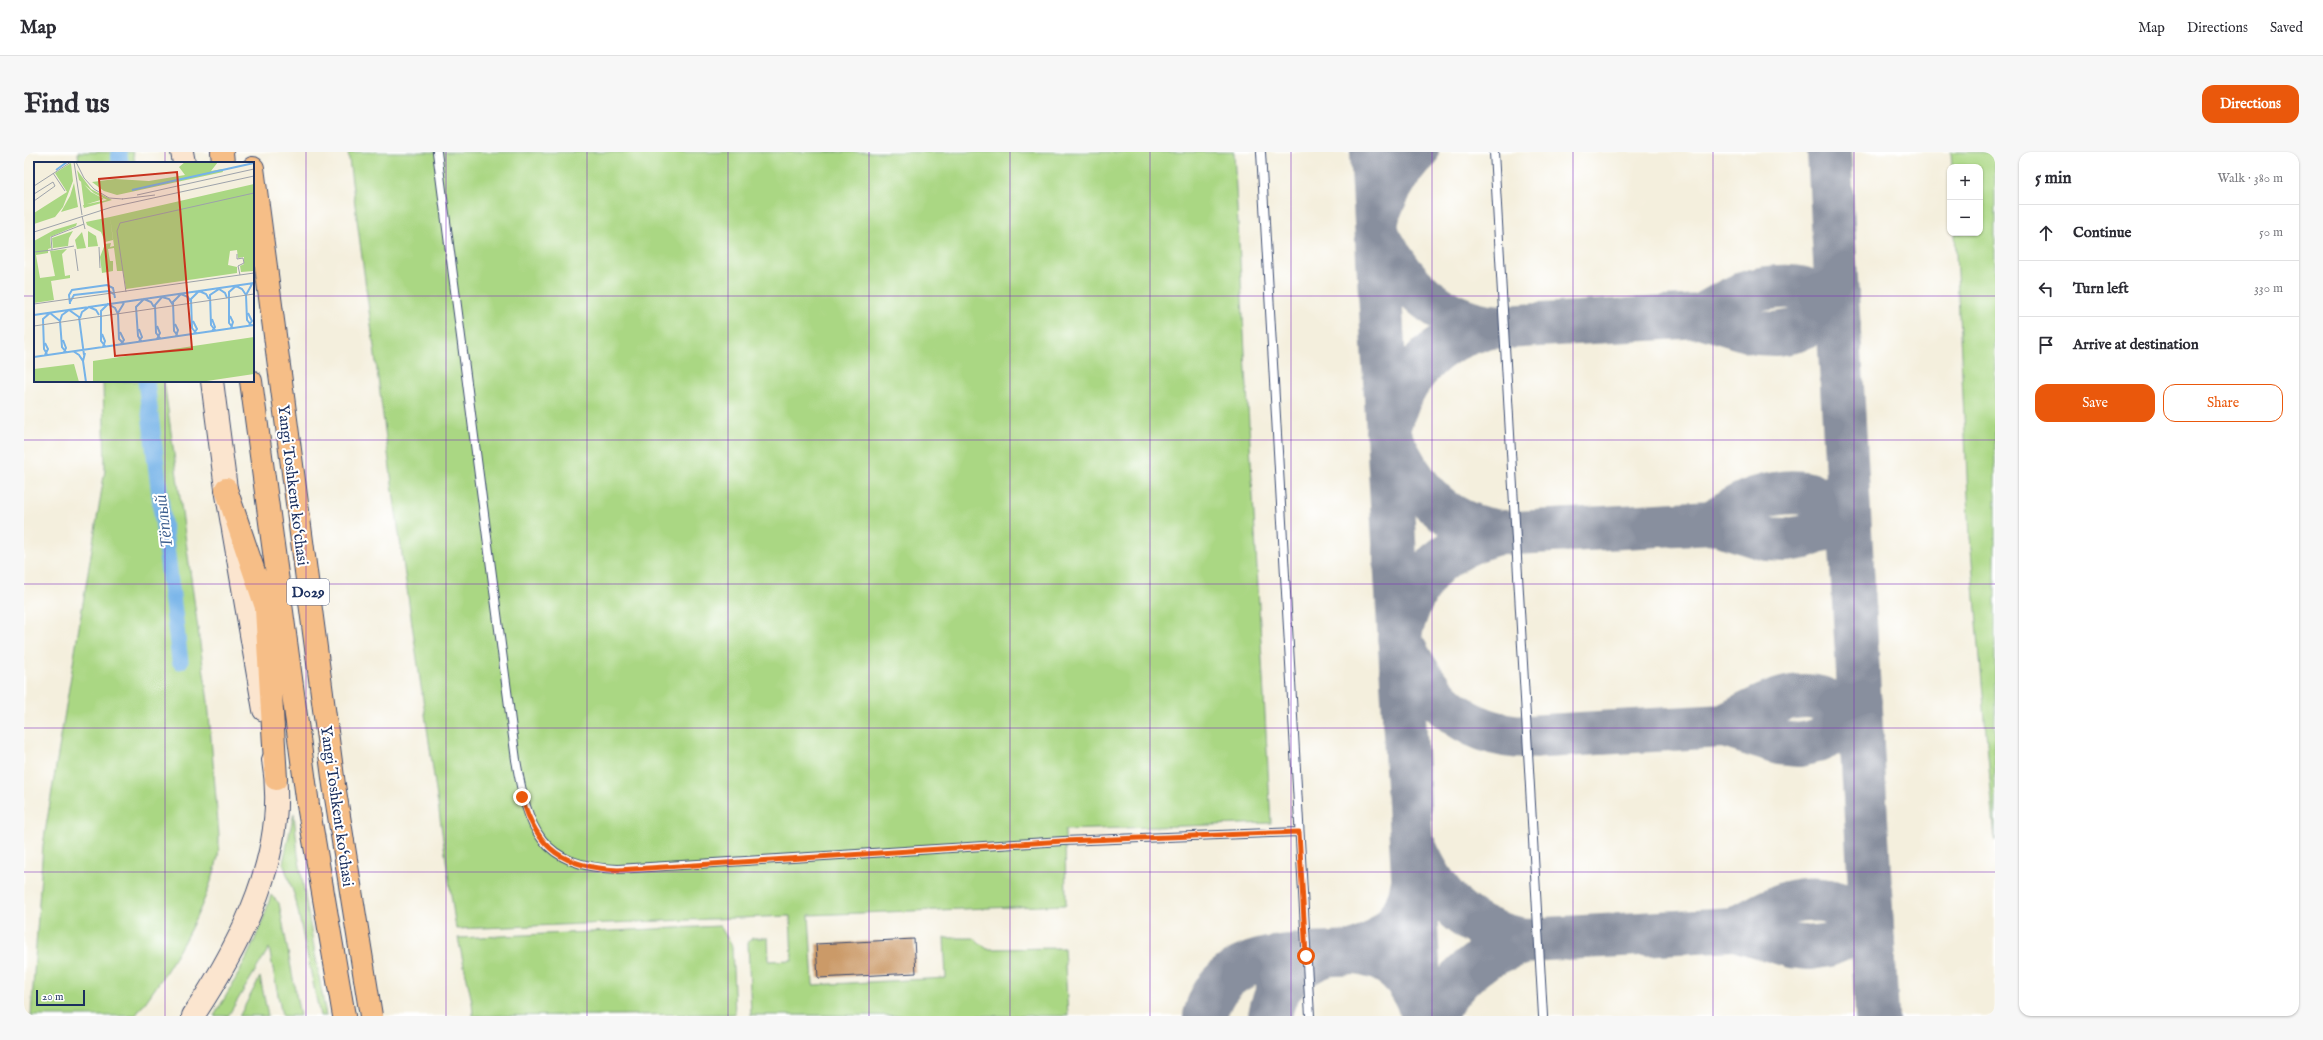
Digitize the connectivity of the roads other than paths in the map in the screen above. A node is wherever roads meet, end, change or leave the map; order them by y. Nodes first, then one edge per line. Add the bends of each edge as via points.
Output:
1 (182, 152) edge
2 (222, 152) edge
3 (251, 152) edge
4 (437, 152) edge
5 (1262, 152) edge
6 (1494, 152) edge
7 (184, 162) edge
8 (223, 162) edge
9 (252, 162) edge
10 (254, 176) edge
11 (212, 382) edge
12 (253, 390) edge
13 (226, 489) junction
14 (266, 608) junction
15 (291, 684) junction
16 (276, 779) junction
17 (1299, 832) junction
18 (193, 1016) edge
19 (344, 1016) edge
20 (371, 1016) edge
21 (1310, 1016) edge
22 (1543, 1016) edge

1 - 7 main road
2 - 8 highway
3 - 9 highway
4 - 17 lane via 516,760 528,816 538,834 554,851 574,863 618,870 1063,841
5 - 17 lane
6 - 22 lane
10 - 20 highway, Yangi Toshkent ko‘chasi / D029 via 334,785
11 - 13 main road
12 - 14 highway
12 - 15 highway, Yangi Toshkent ko‘chasi / D029
13 - 14 highway
13 - 16 main road
14 - 15 highway
14 - 16 highway
15 - 19 highway, Yangi Toshkent ko‘chasi / D029 via 317,866
16 - 18 main road via 273,834 258,889 232,949
17 - 21 lane

